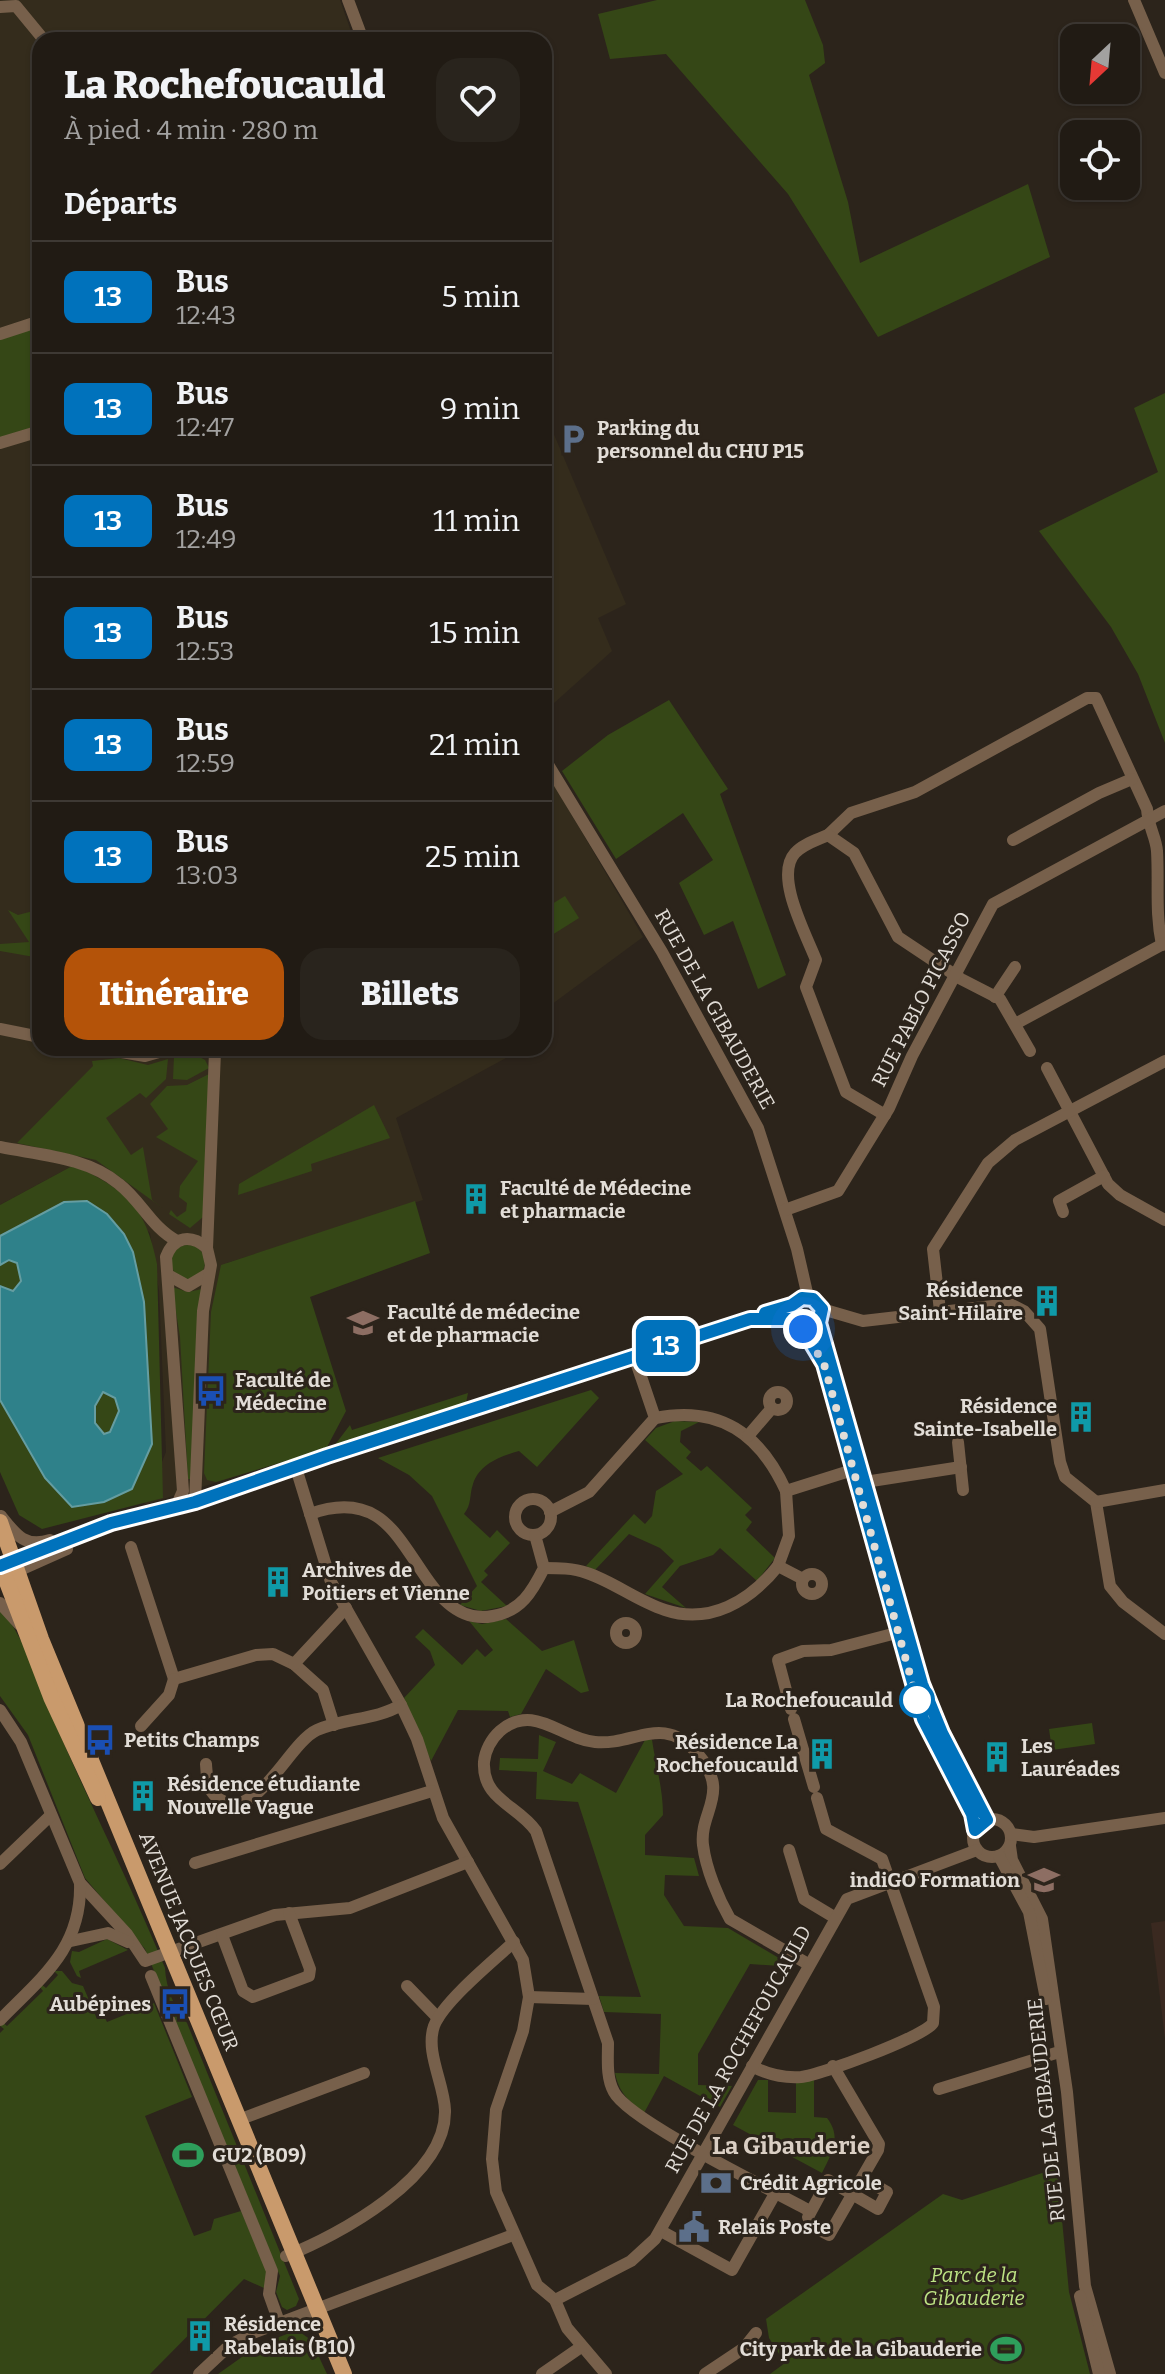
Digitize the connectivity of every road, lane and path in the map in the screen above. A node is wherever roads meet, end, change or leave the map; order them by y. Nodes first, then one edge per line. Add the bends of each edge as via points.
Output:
1 (348, 0) edge
2 (1134, 0) edge
3 (0, 7) edge
4 (37, 32) edge
5 (360, 32) edge
6 (1165, 73) edge
7 (32, 324) edge
8 (0, 334) edge
9 (32, 433) edge
10 (0, 443) edge
11 (552, 771) edge
12 (1132, 779) junction
13 (1165, 811) edge
14 (1148, 820) junction
15 (828, 835) junction
16 (1013, 840) dead end
17 (1164, 944) edge
18 (1015, 967) dead end
19 (955, 974) junction
20 (995, 997) junction
21 (1015, 1024) junction
22 (0, 1029) edge
23 (32, 1035) edge
24 (1030, 1051) dead end
25 (214, 1056) edge
26 (1165, 1061) edge
27 (1047, 1068) dead end
28 (1070, 1111) junction
29 (885, 1115) junction
30 (0, 1147) edge
31 (1104, 1176) junction
32 (785, 1210) junction
33 (143, 1212) junction
34 (1063, 1212) dead end
35 (208, 1213) junction
36 (1165, 1220) edge
37 (191, 1238) junction
38 (177, 1241) junction
39 (207, 1248) junction
40 (166, 1257) junction
41 (208, 1274) junction
42 (168, 1275) junction
43 (808, 1297) junction
44 (822, 1309) junction
45 (940, 1311) junction
46 (792, 1312) junction
47 (819, 1323) junction
48 (803, 1329) junction
49 (634, 1356) junction
50 (772, 1408) dead end
51 (655, 1418) junction
52 (179, 1426) junction
53 (748, 1436) junction
54 (958, 1442) dead end
55 (961, 1467) junction
56 (296, 1468) junction
57 (857, 1468) junction
58 (865, 1482) junction
59 (963, 1490) dead end
60 (1165, 1490) edge
61 (786, 1491) junction
62 (195, 1502) junction
63 (1096, 1502) junction
64 (176, 1507) junction
65 (550, 1512) junction
66 (310, 1514) junction
67 (0, 1515) edge
68 (0, 1522) edge
69 (125, 1527) junction
70 (85, 1533) junction
71 (535, 1535) junction
72 (131, 1547) dead end
73 (778, 1566) junction
74 (544, 1568) junction
75 (5, 1569) edge
76 (803, 1579) dead end
77 (642, 1600) junction
78 (0, 1603) edge
79 (346, 1608) junction
80 (631, 1624) dead end
81 (24, 1630) junction
82 (902, 1631) junction
83 (1165, 1634) edge
84 (294, 1664) junction
85 (174, 1679) junction
86 (401, 1705) junction
87 (0, 1710) edge
88 (334, 1725) junction
89 (141, 1726) dead end
90 (206, 1764) dead end
91 (432, 1791) junction
92 (51, 1815) junction
93 (1165, 1818) edge
94 (987, 1820) junction
95 (975, 1830) junction
96 (1010, 1840) junction
97 (789, 1850) dead end
98 (977, 1850) junction
99 (999, 1856) junction
100 (468, 1862) junction
101 (195, 1863) dead end
102 (0, 1864) edge
103 (889, 1882) junction
104 (80, 1883) junction
105 (289, 1913) junction
106 (834, 1917) junction
107 (222, 1935) junction
108 (71, 1941) junction
109 (514, 1942) junction
110 (135, 1945) junction
111 (169, 1954) junction
112 (808, 1964) junction
113 (151, 1976) dead end
114 (407, 1986) dead end
115 (529, 1997) junction
116 (593, 1999) junction
117 (438, 2018) junction
118 (0, 2020) edge
119 (1056, 2053) junction
120 (752, 2066) junction
121 (833, 2066) junction
122 (364, 2073) dead end
123 (939, 2089) dead end
124 (236, 2121) junction
125 (704, 2152) junction
126 (862, 2178) junction
127 (776, 2192) junction
128 (853, 2194) junction
129 (810, 2211) junction
130 (661, 2231) junction
131 (513, 2235) junction
132 (290, 2254) junction
133 (555, 2300) junction
134 (312, 2310) junction
135 (279, 2322) junction
136 (756, 2333) dead end
137 (581, 2347) junction
138 (199, 2374) edge
139 (337, 2374) edge
140 (344, 2374) edge
141 (542, 2374) edge
142 (606, 2374) edge
143 (705, 2374) edge
144 (1099, 2374) edge
145 (1110, 2374) edge

1 - 5 street
2 - 6 street
3 - 4 street via 16,6
7 - 8 street
9 - 10 street
11 - 32 street, RUE DE LA GIBAUDERIE via 704,1025 758,1128
12 - 14 street
12 - 15 street via 1101,704 1087,698 915,792 851,813
12 - 16 street
13 - 14 street, RUE PABLO PICASSO
14 - 17 street via 1156,844 1156,913
14 - 19 street, RUE PABLO PICASSO via 1001,898 987,913
15 - 19 street via 854,853 898,937
15 - 29 street via 799,849 788,864 787,880 816,960 806,987 840,1082 854,1099
17 - 21 street
18 - 20 street
19 - 20 street
19 - 29 street, RUE PABLO PICASSO
20 - 21 street
21 - 24 street
22 - 23 street
25 - 35 street
26 - 28 street
27 - 28 street
28 - 31 street
28 - 45 street via 1015,1140 982,1170 933,1249
29 - 32 street, RUE PABLO PICASSO via 838,1191
30 - 33 street via 99,1171 121,1185
31 - 34 street via 1059,1201
31 - 36 street via 1120,1195
32 - 43 street, RUE DE LA GIBAUDERIE
33 - 38 street
33 - 40 street
35 - 37 street
35 - 39 street
37 - 38 street
37 - 39 street
38 - 40 street
39 - 41 street
40 - 42 street
41 - 42 street via 188,1286
41 - 62 street
42 - 52 street
43 - 44 street
43 - 46 street
44 - 45 street via 863,1321
44 - 47 street
45 - 63 street via 1010,1304 1035,1320 1044,1344 1065,1477
46 - 48 street
46 - 49 street via 750,1319
47 - 48 street
47 - 57 street
48 - 57 street via 824,1364
49 - 51 street
49 - 56 street
50 - 53 street
51 - 53 street via 708,1417
51 - 65 street via 589,1492
52 - 62 street via 186,1490
52 - 64 street via 183,1491
53 - 61 street via 773,1464
54 - 55 street
55 - 58 street
55 - 59 street
56 - 62 street
56 - 66 street
57 - 58 street
57 - 61 street
57 - 82 street
58 - 82 street
60 - 63 street
61 - 73 street via 790,1522
62 - 64 street
63 - 83 street via 1110,1586
64 - 69 street
65 - 71 street via 548,1527
65 - 71 street via 533,1498 517,1507 516,1524
66 - 74 street via 346,1507 378,1517 444,1600 470,1616 515,1609
66 - 79 street via 331,1582
67 - 70 street via 29,1543
68 - 75 main road, AVENUE JACQUES CŒUR
69 - 70 street
69 - 75 street
70 - 75 street
71 - 74 street
72 - 85 street
73 - 76 street
73 - 77 street via 744,1600 715,1612 680,1613
74 - 77 street via 589,1574
75 - 81 main road, AVENUE JACQUES CŒUR
75 - 111 main road, AVENUE JACQUES CŒUR via 67,1701
77 - 80 street
78 - 81 street
79 - 84 street
79 - 86 street
81 - 111 main road, AVENUE JACQUES CŒUR
82 - 94 street via 936,1720
82 - 95 street via 923,1719 972,1814
82 - 103 street via 778,1660 826,1829 882,1859
84 - 85 street via 264,1654
84 - 88 street via 323,1690
85 - 89 street via 169,1695
86 - 88 street via 389,1713
86 - 91 street
87 - 92 street via 21,1742
88 - 90 street via 310,1735 263,1787 239,1804 213,1794
91 - 100 street
91 - 101 street
92 - 102 street
92 - 104 street
93 - 96 street
94 - 95 street
94 - 96 street via 1004,1824
95 - 98 street
96 - 99 street
96 - 145 street, RUE DE LA GIBAUDERIE via 1012,1860 1042,1919 1067,2092 1085,2286
97 - 106 street via 804,1899
98 - 99 street
98 - 103 street, RUE DE LA ROCHEFOUCAULD
99 - 119 street, RUE DE LA GIBAUDERIE via 1029,1912
100 - 105 street via 350,1908
100 - 109 street
103 - 106 street, RUE DE LA ROCHEFOUCAULD via 854,1894
103 - 121 street via 934,2007 933,2023 917,2037
104 - 108 street
104 - 110 street
105 - 107 street
105 - 107 street via 309,1976 253,1997 244,1994
106 - 112 street, RUE DE LA ROCHEFOUCAULD
107 - 111 street
108 - 110 street via 108,1933
108 - 118 street
109 - 115 street
109 - 117 street
110 - 111 street via 145,1961
111 - 124 main road, AVENUE JACQUES CŒUR
112 - 116 street via 737,1925 724,1908 703,1844 713,1806 712,1786 695,1750 661,1733 597,1742 541,1721 519,1720 490,1744 484,1763 487,1784 496,1799 520,1812 536,1831
112 - 120 street, RUE DE LA ROCHEFOUCAULD
113 - 135 street via 272,2271 269,2294
114 - 117 street
115 - 116 street
115 - 131 street via 493,2132 493,2176
116 - 125 street via 608,2043 613,2092 638,2116
117 - 132 street via 431,2038 444,2122 432,2153 400,2189
119 - 123 street
119 - 144 street, RUE DE LA GIBAUDERIE via 1079,2290
120 - 121 street via 767,2074 796,2077
120 - 125 street, RUE DE LA ROCHEFOUCAULD
121 - 126 street via 879,2144
122 - 124 street
124 - 132 main road, AVENUE JACQUES CŒUR
125 - 127 street
125 - 130 street, RUE DE LA ROCHEFOUCAULD
126 - 128 street
126 - 128 street via 887,2192 878,2209
127 - 129 street
127 - 130 street via 732,2270
128 - 129 street via 828,2180
128 - 129 street via 829,2235 809,2222
130 - 133 street, RUE DE LA ROCHEFOUCAULD via 631,2261
131 - 133 street via 537,2285
131 - 134 street
132 - 134 main road, AVENUE JACQUES CŒUR
133 - 137 street
134 - 135 street
134 - 139 main road, AVENUE JACQUES CŒUR
134 - 140 main road, AVENUE JACQUES CŒUR
135 - 138 street via 230,2345
136 - 143 street via 744,2348
137 - 141 street
137 - 142 street

